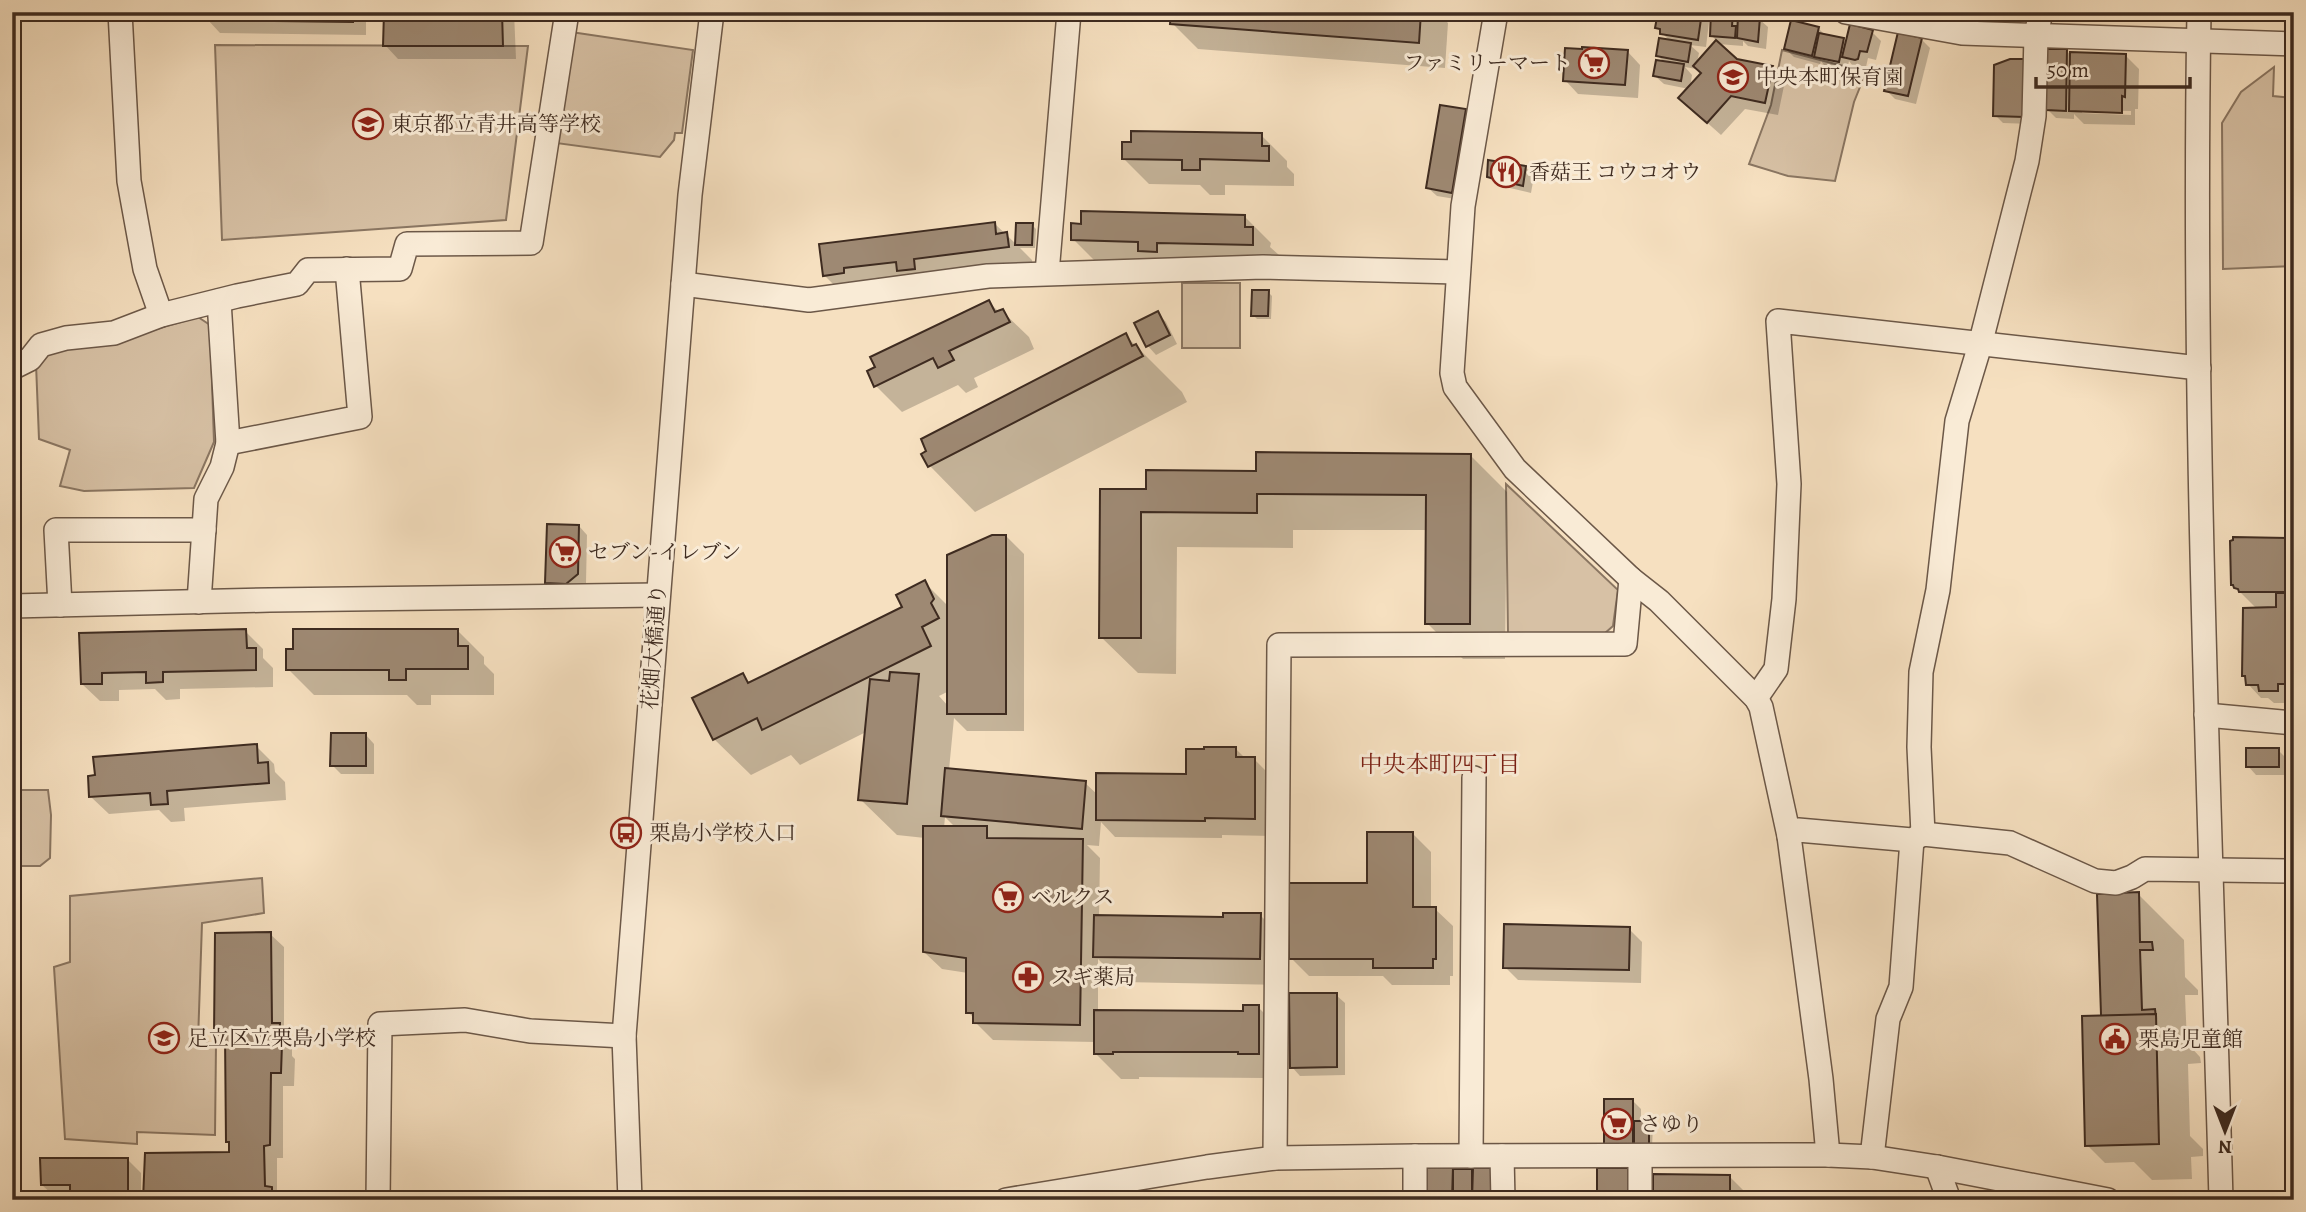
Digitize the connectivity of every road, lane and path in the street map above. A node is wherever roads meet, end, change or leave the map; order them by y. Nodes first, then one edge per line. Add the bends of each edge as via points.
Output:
1 (120, 12) edge
2 (567, 12) edge
3 (712, 12) edge
4 (1069, 12) edge
5 (1496, 12) edge
6 (1846, 12) edge
7 (2041, 12) edge
8 (2199, 12) edge
9 (2036, 35) junction
10 (2198, 41) junction
11 (2294, 44) edge
12 (347, 269) junction
13 (1457, 272) junction
14 (1046, 273) junction
15 (684, 284) junction
16 (219, 301) junction
17 (161, 315) junction
18 (1980, 345) junction
19 (12, 368) edge
20 (2199, 368) junction
21 (228, 443) junction
22 (204, 530) junction
23 (1631, 579) junction
24 (658, 595) junction
25 (199, 601) junction
26 (60, 605) junction
27 (12, 606) edge
28 (1756, 698) junction
29 (2206, 715) junction
30 (2294, 723) edge
31 (1474, 778) dead end
32 (1789, 836) junction
33 (1918, 837) junction
34 (2211, 870) junction
35 (2294, 872) edge
36 (624, 1036) junction
37 (1828, 1155) junction
38 (1415, 1156) junction
39 (1471, 1156) junction
40 (1502, 1156) junction
41 (1640, 1156) junction
42 (1872, 1157) junction
43 (1275, 1158) junction
44 (1937, 1167) junction
45 (378, 1200) edge
46 (630, 1200) edge
47 (1006, 1200) edge
48 (1415, 1200) edge
49 (1503, 1200) edge
50 (1640, 1200) edge
51 (1949, 1200) edge
52 (2108, 1200) edge
53 (2221, 1200) edge

1 - 17 street via 129,181 145,269
2 - 12 street via 531,243 407,244 400,269
3 - 15 street, 花畑大橋通り
4 - 14 street
5 - 13 street via 1463,205
6 - 9 street via 1962,33
7 - 9 street
8 - 10 street
9 - 10 street
9 - 18 street via 2034,116 2027,161
10 - 11 street
10 - 20 street
12 - 16 street via 308,270 297,284
12 - 21 street via 360,417
13 - 14 street via 1263,267
13 - 23 street via 1455,387 1515,469
14 - 15 street via 988,276 809,300
15 - 24 street, 花畑大橋通り
16 - 17 street
16 - 21 street
17 - 19 street via 114,333 40,345 30,359
18 - 20 street
18 - 28 street via 1778,321 1789,484 1784,599 1776,669
18 - 33 street via 1957,421 1938,590 1921,672
20 - 29 street
21 - 22 street via 206,499
22 - 25 street
22 - 26 street via 56,530
23 - 28 street
23 - 43 street via 1625,644 1279,645
24 - 25 street
24 - 36 street, 花畑大橋通り
25 - 26 street
26 - 27 street
28 - 32 street
29 - 30 street
29 - 34 street
31 - 39 street
32 - 33 street via 1798,830
32 - 37 street
33 - 34 street via 2010,843 2095,881 2116,883 2145,869
33 - 42 street via 1901,987 1888,1018
34 - 35 street
34 - 53 street
36 - 45 street via 530,1031 465,1020 380,1024
36 - 46 street, 花畑大橋通り
37 - 41 street
37 - 42 street
38 - 39 street
38 - 43 street
38 - 48 street
39 - 40 street
40 - 41 street
40 - 49 street
41 - 50 street
42 - 44 street
43 - 47 street
44 - 51 street
44 - 52 street

